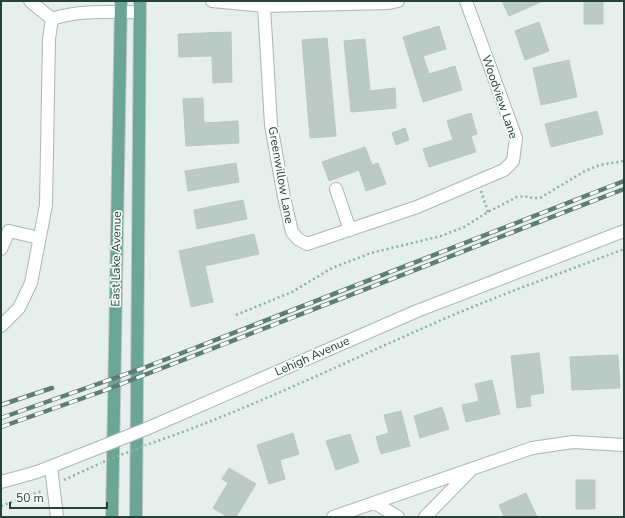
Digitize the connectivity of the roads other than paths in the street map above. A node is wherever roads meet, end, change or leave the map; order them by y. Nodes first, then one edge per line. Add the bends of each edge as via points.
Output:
1 (30, 1) edge
2 (212, 1) edge
3 (398, 1) edge
4 (466, 1) edge
5 (264, 6) junction
6 (120, 7) edge
7 (140, 7) edge
8 (52, 19) junction
9 (336, 189) dead end
10 (417, 207) joint
11 (350, 230) junction
12 (624, 231) edge
13 (39, 238) junction
14 (1, 250) edge
15 (1, 326) edge
16 (624, 445) edge
17 (50, 466) junction
18 (472, 469) junction
19 (1, 482) edge
20 (375, 503) junction
21 (57, 517) edge
22 (112, 517) edge
23 (136, 517) edge
24 (333, 517) edge
25 (398, 517) edge
26 (425, 517) edge

1 - 8 street
2 - 5 street
3 - 5 street
4 - 10 street, Woodview Lane via 516,138 513,161 504,170
5 - 11 street, Greenwillow Lane via 271,125 292,232 307,244
6 - 7 street
6 - 8 street via 65,14
6 - 22 main road, East Lake Avenue
7 - 23 main road, East Lake Avenue
8 - 13 street via 49,39 46,205
9 - 11 street
10 - 11 street, Greenwillow Lane
12 - 17 street, Lehigh Avenue, bridge via 416,311 146,429
13 - 14 street via 9,231
13 - 15 street via 31,283 19,308
16 - 18 street via 573,442 532,448
17 - 19 street, Lehigh Avenue
17 - 21 street
18 - 20 street
18 - 26 street
20 - 24 street
20 - 25 street

